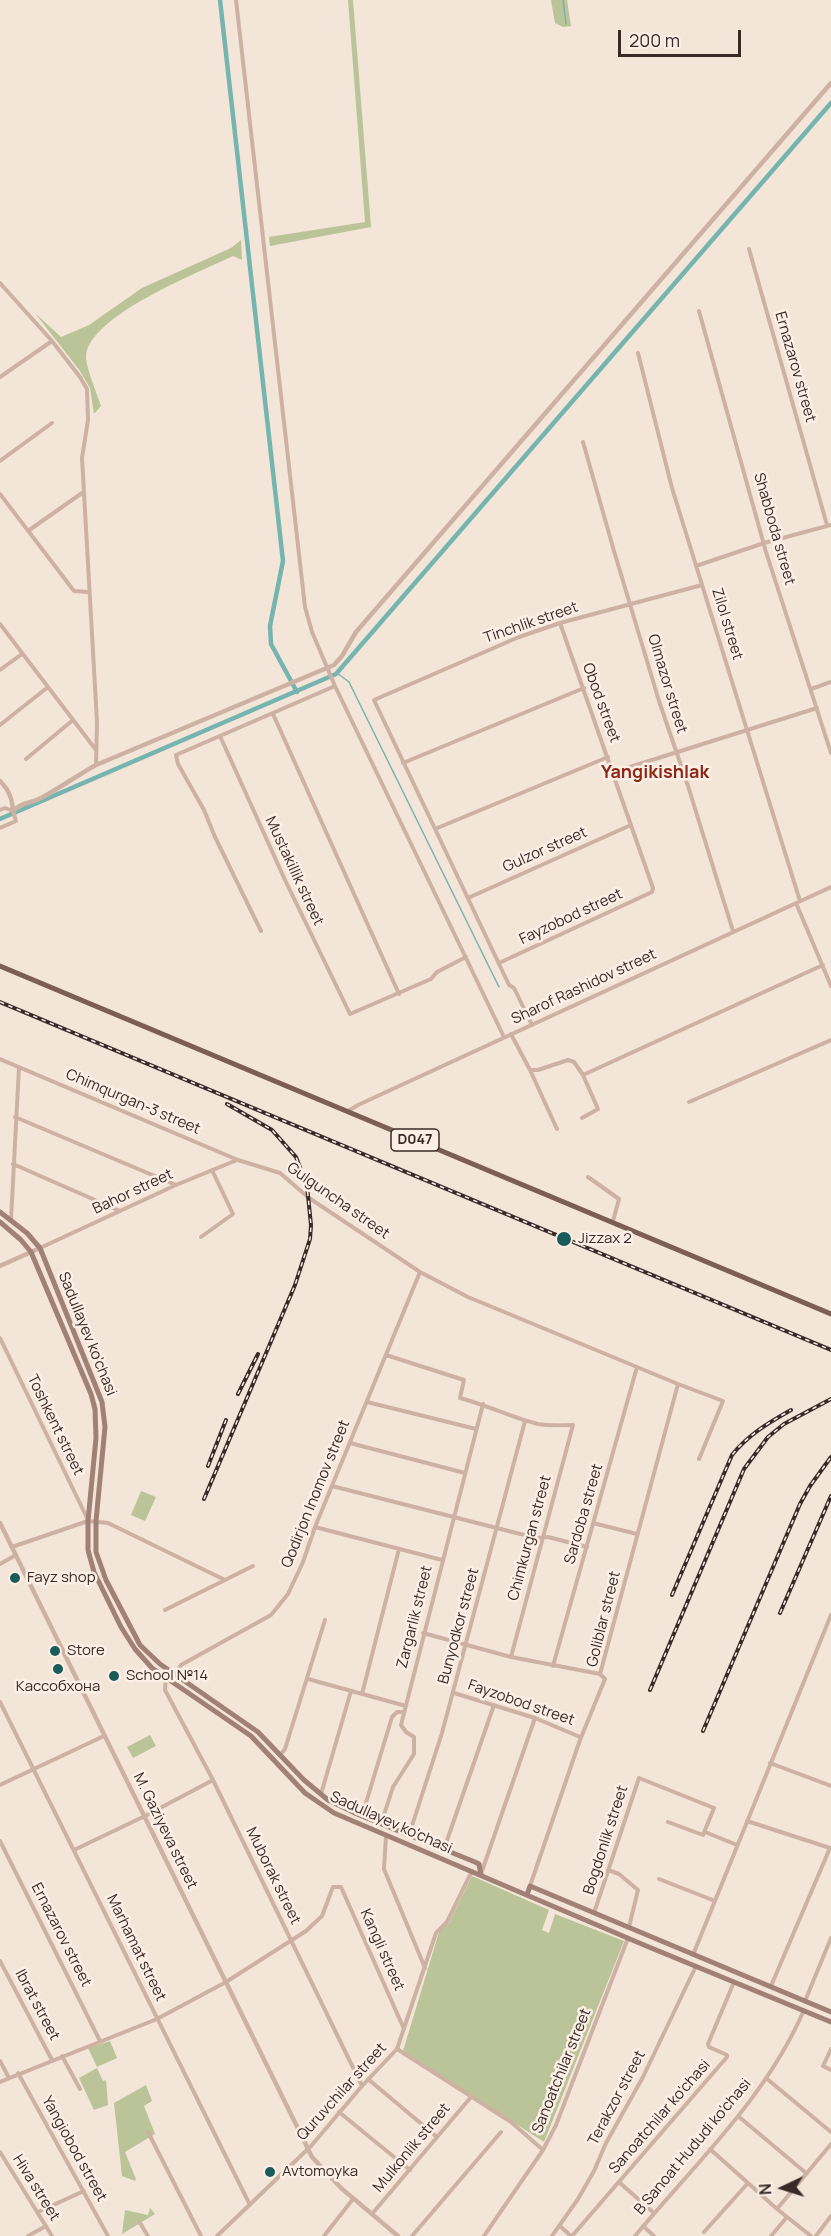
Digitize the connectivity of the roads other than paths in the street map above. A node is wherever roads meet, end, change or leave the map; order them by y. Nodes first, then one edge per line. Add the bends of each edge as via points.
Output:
1 (236, 0) edge
2 (831, 83) edge
3 (749, 249) dead end
4 (0, 283) edge
5 (2, 290) edge
6 (699, 311) dead end
7 (52, 341) junction
8 (638, 353) dead end
9 (0, 377) edge
10 (52, 423) dead end
11 (584, 442) dead end
12 (0, 461) edge
13 (83, 492) junction
14 (0, 494) edge
15 (829, 525) edge
16 (28, 531) junction
17 (764, 543) junction
18 (696, 566) junction
19 (702, 585) junction
20 (89, 592) junction
21 (631, 604) junction
22 (560, 623) junction
23 (0, 624) edge
24 (22, 654) junction
25 (328, 667) junction
26 (0, 670) edge
27 (831, 682) edge
28 (335, 686) junction
29 (48, 687) junction
30 (584, 688) junction
31 (811, 688) junction
32 (817, 708) junction
33 (273, 714) junction
34 (73, 720) junction
35 (0, 725) edge
36 (746, 730) junction
37 (220, 736) junction
38 (96, 750) junction
39 (676, 752) junction
40 (831, 753) edge
41 (608, 756) junction
42 (26, 759) dead end
43 (403, 764) junction
44 (96, 765) junction
45 (614, 772) junction
46 (0, 781) edge
47 (0, 810) edge
48 (13, 811) junction
49 (631, 825) junction
50 (0, 828) edge
51 (435, 829) junction
52 (831, 887) edge
53 (652, 892) joint
54 (468, 898) junction
55 (798, 902) junction
56 (261, 931) dead end
57 (733, 931) junction
58 (466, 957) junction
59 (499, 963) junction
60 (823, 965) junction
61 (0, 966) edge
62 (831, 986) edge
63 (399, 994) junction
64 (532, 1025) junction
65 (511, 1034) junction
66 (504, 1037) junction
67 (831, 1040) edge
68 (0, 1059) edge
69 (19, 1067) junction
70 (530, 1070) junction
71 (582, 1075) junction
72 (689, 1102) dead end
73 (348, 1112) junction
74 (15, 1117) junction
75 (582, 1118) dead end
76 (557, 1129) dead end
77 (238, 1160) junction
78 (14, 1164) junction
79 (212, 1170) junction
80 (588, 1177) dead end
81 (176, 1185) junction
82 (120, 1211) junction
83 (0, 1212) edge
84 (11, 1220) junction
85 (613, 1221) junction
86 (0, 1222) edge
87 (201, 1236) dead end
88 (40, 1248) junction
89 (31, 1252) junction
90 (0, 1266) edge
91 (420, 1272) junction
92 (831, 1314) edge
93 (0, 1338) edge
94 (386, 1355) junction
95 (637, 1367) junction
96 (678, 1384) junction
97 (367, 1402) junction
98 (483, 1404) junction
99 (525, 1421) junction
100 (476, 1429) junction
101 (350, 1443) junction
102 (699, 1459) dead end
103 (465, 1473) junction
104 (332, 1486) junction
105 (453, 1517) junction
106 (88, 1521) junction
107 (96, 1521) junction
108 (0, 1523) edge
109 (593, 1523) junction
110 (315, 1527) junction
111 (497, 1529) junction
112 (637, 1534) junction
113 (542, 1538) junction
114 (12, 1547) junction
115 (587, 1547) junction
116 (399, 1549) junction
117 (16, 1555) junction
118 (442, 1560) junction
119 (0, 1564) edge
120 (253, 1566) dead end
121 (225, 1580) junction
122 (165, 1610) dead end
123 (831, 1615) edge
124 (325, 1620) dead end
125 (423, 1633) junction
126 (467, 1645) junction
127 (511, 1657) junction
128 (554, 1666) junction
129 (175, 1674) junction
130 (600, 1674) junction
131 (166, 1678) junction
132 (308, 1679) junction
133 (351, 1691) junction
134 (454, 1693) junction
135 (362, 1694) junction
136 (0, 1702) edge
137 (494, 1705) junction
138 (406, 1706) junction
139 (404, 1712) junction
140 (535, 1718) junction
141 (104, 1736) junction
142 (580, 1737) junction
143 (281, 1754) junction
144 (770, 1763) junction
145 (33, 1770) junction
146 (213, 1780) junction
147 (0, 1785) edge
148 (831, 1786) edge
149 (320, 1795) junction
150 (145, 1816) junction
151 (362, 1816) junction
152 (747, 1821) junction
153 (668, 1822) dead end
154 (381, 1824) junction
155 (705, 1832) junction
156 (386, 1835) junction
157 (409, 1835) junction
158 (0, 1841) edge
159 (737, 1845) junction
160 (830, 1848) edge
161 (444, 1849) junction
162 (74, 1850) junction
163 (608, 1870) junction
164 (472, 1871) junction
165 (481, 1875) junction
166 (659, 1879) dead end
167 (530, 1886) junction
168 (527, 1895) junction
169 (715, 1901) junction
170 (594, 1914) junction
171 (629, 1928) junction
172 (642, 1934) junction
173 (628, 1938) junction
174 (831, 1938) edge
175 (292, 1941) junction
176 (641, 1944) junction
177 (693, 1955) junction
178 (0, 1961) edge
179 (696, 1966) junction
180 (425, 1968) junction
181 (226, 1982) junction
182 (734, 1982) junction
183 (771, 1986) junction
184 (805, 2001) junction
185 (804, 2010) junction
186 (831, 2012) edge
187 (158, 2019) junction
188 (831, 2022) edge
189 (404, 2029) junction
190 (100, 2041) junction
191 (397, 2049) junction
192 (831, 2049) edge
193 (62, 2056) junction
194 (52, 2060) junction
195 (0, 2061) edge
196 (831, 2070) edge
197 (18, 2073) junction
198 (9, 2078) junction
199 (766, 2078) junction
200 (368, 2079) junction
201 (0, 2082) edge
202 (362, 2086) junction
203 (80, 2089) dead end
204 (471, 2097) junction
205 (339, 2112) junction
206 (738, 2116) junction
207 (148, 2132) dead end
208 (501, 2132) dead end
209 (831, 2132) edge
210 (437, 2137) junction
211 (831, 2144) edge
212 (308, 2149) junction
213 (710, 2149) junction
214 (543, 2150) junction
215 (0, 2152) edge
216 (410, 2169) junction
217 (806, 2173) junction
218 (620, 2183) junction
219 (748, 2183) junction
220 (84, 2191) junction
221 (353, 2199) junction
222 (250, 2205) junction
223 (777, 2209) junction
224 (38, 2212) junction
225 (654, 2213) junction
226 (372, 2214) junction
227 (831, 2216) edge
228 (787, 2217) junction
229 (140, 2223) dead end
230 (46, 2226) junction
231 (560, 2226) junction
232 (643, 2226) junction
233 (704, 2232) dead end
234 (221, 2235) edge
235 (28, 2236) edge
236 (52, 2236) edge
237 (108, 2236) edge
238 (148, 2236) edge
239 (201, 2236) edge
240 (324, 2236) edge
241 (398, 2236) edge
242 (412, 2236) edge
243 (484, 2236) edge
244 (552, 2236) edge
245 (572, 2236) edge
246 (635, 2236) edge
247 (654, 2236) edge
248 (771, 2236) edge
249 (813, 2236) edge

1 - 25 street via 304,596 312,632
2 - 25 street via 356,632 342,656
3 - 15 street, Ernazarov street
4 - 5 street
5 - 7 street
6 - 17 street, Shabboda street
7 - 9 street
7 - 13 street via 87,389
8 - 18 street, Zilol street
10 - 12 street
11 - 21 street, Olmazor street
13 - 16 street
13 - 20 street
14 - 16 street
15 - 17 street
16 - 20 street via 74,591
17 - 18 street
17 - 31 street, Shabboda street
18 - 19 street, Zilol street
19 - 21 street, Tinchlik street
19 - 36 street, Zilol street
20 - 38 street
21 - 22 street, Tinchlik street
21 - 39 street, Olmazor street
22 - 30 street, Obod street
22 - 43 street, Tinchlik street via 470,657 374,700
23 - 24 street
24 - 26 street
24 - 29 street
25 - 28 street
25 - 44 street
27 - 31 street
28 - 33 street
28 - 58 street
29 - 34 street
29 - 35 street
30 - 41 street, Obod street
30 - 43 street
31 - 32 street, Shabboda street
32 - 36 street
32 - 40 street, Shabboda street
33 - 37 street
33 - 63 street
34 - 38 street
34 - 42 street
36 - 39 street
36 - 55 street, Zilol street
37 - 56 street via 176,755
37 - 63 street, Mustakillik street via 350,1014
38 - 44 street
39 - 45 street
39 - 57 street, Olmazor street
41 - 45 street, Obod street
41 - 51 street
43 - 51 street
44 - 48 street
45 - 49 street, Obod street
46 - 48 street via 12,798
47 - 48 street
48 - 50 street via 16,821
49 - 53 street, Obod street via 653,884
49 - 54 street, Gulzor street
51 - 54 street
52 - 55 street, Sharof Rashidov street
53 - 59 street, Fayzobod street
54 - 59 street
55 - 57 street, Sharof Rashidov street
55 - 60 street, Zilol street
57 - 64 street, Sharof Rashidov street
58 - 63 street
58 - 66 street
59 - 64 street
60 - 62 street, Zilol street
60 - 71 street
61 - 73 main road, D047
64 - 65 street, Sharof Rashidov street
65 - 66 street, Sharof Rashidov street
65 - 70 street
66 - 73 street, Sharof Rashidov street
67 - 72 street
68 - 69 street, Chimqurgan-3 street
69 - 74 street
69 - 77 street, Chimqurgan-3 street
70 - 71 street via 568,1060 574,1062
70 - 76 street
71 - 75 street via 598,1110
73 - 85 main road, D047
74 - 78 street
74 - 81 street
77 - 79 street, Bahor street
77 - 91 street, Gulguncha street via 280,1173 309,1198
78 - 82 street
78 - 84 street
79 - 81 street, Bahor street
79 - 87 street via 234,1214
80 - 85 street via 619,1199
81 - 82 street, Bahor street
82 - 88 street, Bahor street
83 - 84 main road, Sadullayev ko'chasi
84 - 88 main road, Sadullayev ko'chasi
85 - 92 main road, D047
86 - 89 main road
88 - 89 street
88 - 107 main road, Sadullayev ko'chasi via 102,1402 104,1442
89 - 90 street
89 - 106 main road, Sadullayev ko'chasi via 95,1409
91 - 94 street, Qodirjon Inomov street
91 - 95 street, Gulguncha street via 468,1297
93 - 106 street, Toshkent street
94 - 97 street, Qodirjon Inomov street
94 - 98 street via 464,1380 460,1398
95 - 96 street, Gulguncha street
95 - 109 street, Sardoba street
96 - 102 street, Gulguncha street via 723,1401
96 - 112 street, Goliblar street
97 - 100 street
97 - 101 street, Qodirjon Inomov street
98 - 99 street
98 - 100 street, Zargarlik street
99 - 111 street, Bunyodkor street
99 - 113 street, Chimkurgan street via 573,1425
100 - 103 street, Zargarlik street
101 - 103 street
101 - 104 street, Qodirjon Inomov street
103 - 105 street, Zargarlik street
104 - 105 street
104 - 110 street, Qodirjon Inomov street
105 - 111 street
105 - 118 street, Zargarlik street
106 - 107 street
106 - 114 street
106 - 131 main road, Sadullayev ko'chasi via 88,1550 97,1579 135,1649
107 - 121 street via 108,1523
107 - 129 main road, Sadullayev ko'chasi via 98,1559 127,1622 146,1652
108 - 114 street, M. Gaziyeva street
109 - 112 street
109 - 115 street, Sardoba street
110 - 116 street
110 - 129 street, Qodirjon Inomov street via 288,1594 271,1615 181,1665
111 - 113 street
111 - 126 street, Bunyodkor street
112 - 130 street, Goliblar street
113 - 115 street
113 - 127 street, Chimkurgan street
114 - 117 street, M. Gaziyeva street
115 - 128 street, Sardoba street
116 - 118 street
116 - 135 street
117 - 119 street
117 - 141 street, M. Gaziyeva street
118 - 125 street, Zargarlik street
120 - 121 street
121 - 122 street
123 - 144 street
124 - 132 street
125 - 126 street
125 - 138 street, Zargarlik street
126 - 127 street
126 - 134 street, Bunyodkor street
127 - 128 street
128 - 130 street
129 - 143 main road, Sadullayev ko'chasi via 245,1721
130 - 142 street, Goliblar street via 605,1679
131 - 146 street, Muborak street via 165,1690
131 - 156 main road, Sadullayev ko'chasi via 251,1736 315,1802
132 - 133 street
132 - 143 street
133 - 135 street
133 - 149 street
134 - 137 street, Fayzobod street
134 - 157 street, Bunyodkor street
135 - 138 street
136 - 145 street, Marhamat street
137 - 140 street, Fayzobod street
137 - 161 street
138 - 139 street, Zargarlik street
139 - 151 street via 392,1717
139 - 154 street via 401,1725 414,1737 414,1754 393,1786
140 - 142 street, Fayzobod street
140 - 165 street
141 - 145 street
141 - 150 street, M. Gaziyeva street
142 - 167 street, Goliblar street
143 - 149 main road, Sadullayev ko'chasi
144 - 148 street
144 - 152 street
145 - 147 street
145 - 162 street, Marhamat street
146 - 150 street
146 - 175 street, Muborak street
149 - 151 main road, Sadullayev ko'chasi
150 - 162 street
150 - 181 street, M. Gaziyeva street
151 - 154 main road, Sadullayev ko'chasi
152 - 159 street
152 - 160 street
153 - 155 street via 703,1835
154 - 157 main road, Sadullayev ko'chasi
155 - 159 street
155 - 163 street, Bogdonlik street via 714,1808 639,1778
156 - 164 main road, Sadullayev ko'chasi
156 - 180 street via 384,1869
157 - 161 main road, Sadullayev ko'chasi
158 - 190 street, Ernazarov street
159 - 169 street
160 - 183 street
161 - 165 main road, Sadullayev ko'chasi via 478,1864
162 - 187 street, Marhamat street
163 - 170 street, Bogdonlik street
163 - 171 street via 638,1890
164 - 165 main road, Sadullayev ko'chasi
164 - 180 street, Quruvchilar street via 447,1922 436,1933
165 - 168 main road, Sadullayev ko'chasi
166 - 169 street
167 - 168 main road
167 - 170 main road
168 - 173 main road, Sadullayev ko'chasi
169 - 177 street
170 - 171 main road
171 - 172 main road
172 - 176 street
172 - 177 main road
173 - 176 main road, Sadullayev ko'chasi
173 - 214 street, Sanoatchilar street
174 - 184 street
175 - 181 street
175 - 189 street, Kangli street via 322,1916 333,1887 341,1887
175 - 202 street, Muborak street
176 - 179 main road
177 - 183 main road
178 - 194 street, Ibrat street
179 - 182 main road
179 - 231 street, Terakzor street via 594,2171
180 - 189 street, Quruvchilar street
181 - 187 street
181 - 212 street, M. Gaziyeva street
182 - 185 main road
182 - 218 street, Sanoatchilar ko'chasi via 708,2044 727,2057
183 - 184 main road
184 - 186 main road
185 - 188 main road
185 - 199 street, B Sanoat Hududi ko'chasi via 785,2051
187 - 190 street
187 - 222 street, Marhamat street
189 - 191 street, Quruvchilar street
190 - 193 street
191 - 200 street, Quruvchilar street
191 - 204 street
192 - 196 street via 824,2066
193 - 194 street
193 - 203 street
194 - 197 street
195 - 198 street
197 - 198 street
197 - 220 street, Yangiobod street
198 - 201 street
199 - 206 street, B Sanoat Hududi ko'chasi
199 - 209 street
200 - 202 street, Quruvchilar street
200 - 210 street
202 - 205 street, Quruvchilar street
204 - 210 street, Mulkonlik street
204 - 214 street via 511,2122
205 - 212 street, Quruvchilar street
205 - 216 street
206 - 213 street, B Sanoat Hududi ko'chasi
206 - 217 street
207 - 239 street
208 - 242 street
210 - 216 street, Mulkonlik street
211 - 217 street
212 - 221 street
212 - 222 street, Quruvchilar street
213 - 219 street
213 - 225 street, B Sanoat Hududi ko'chasi
214 - 243 street, Sanoatchilar street
215 - 224 street, Hiva street
216 - 226 street, Mulkonlik street
217 - 223 street
218 - 225 street
218 - 245 street, Sanoatchilar ko'chasi
219 - 223 street
219 - 233 street
220 - 224 street
220 - 237 street, Yangiobod street
221 - 226 street
221 - 240 street
222 - 234 street, Quruvchilar street
223 - 228 street
224 - 230 street, Hiva street
225 - 232 street, B Sanoat Hududi ko'chasi
226 - 241 street
227 - 249 street
228 - 248 street
228 - 249 street
229 - 238 street
230 - 235 street
230 - 236 street, Hiva street
231 - 244 street, Terakzor street
231 - 245 street
232 - 246 street, B Sanoat Hududi ko'chasi
232 - 247 street

